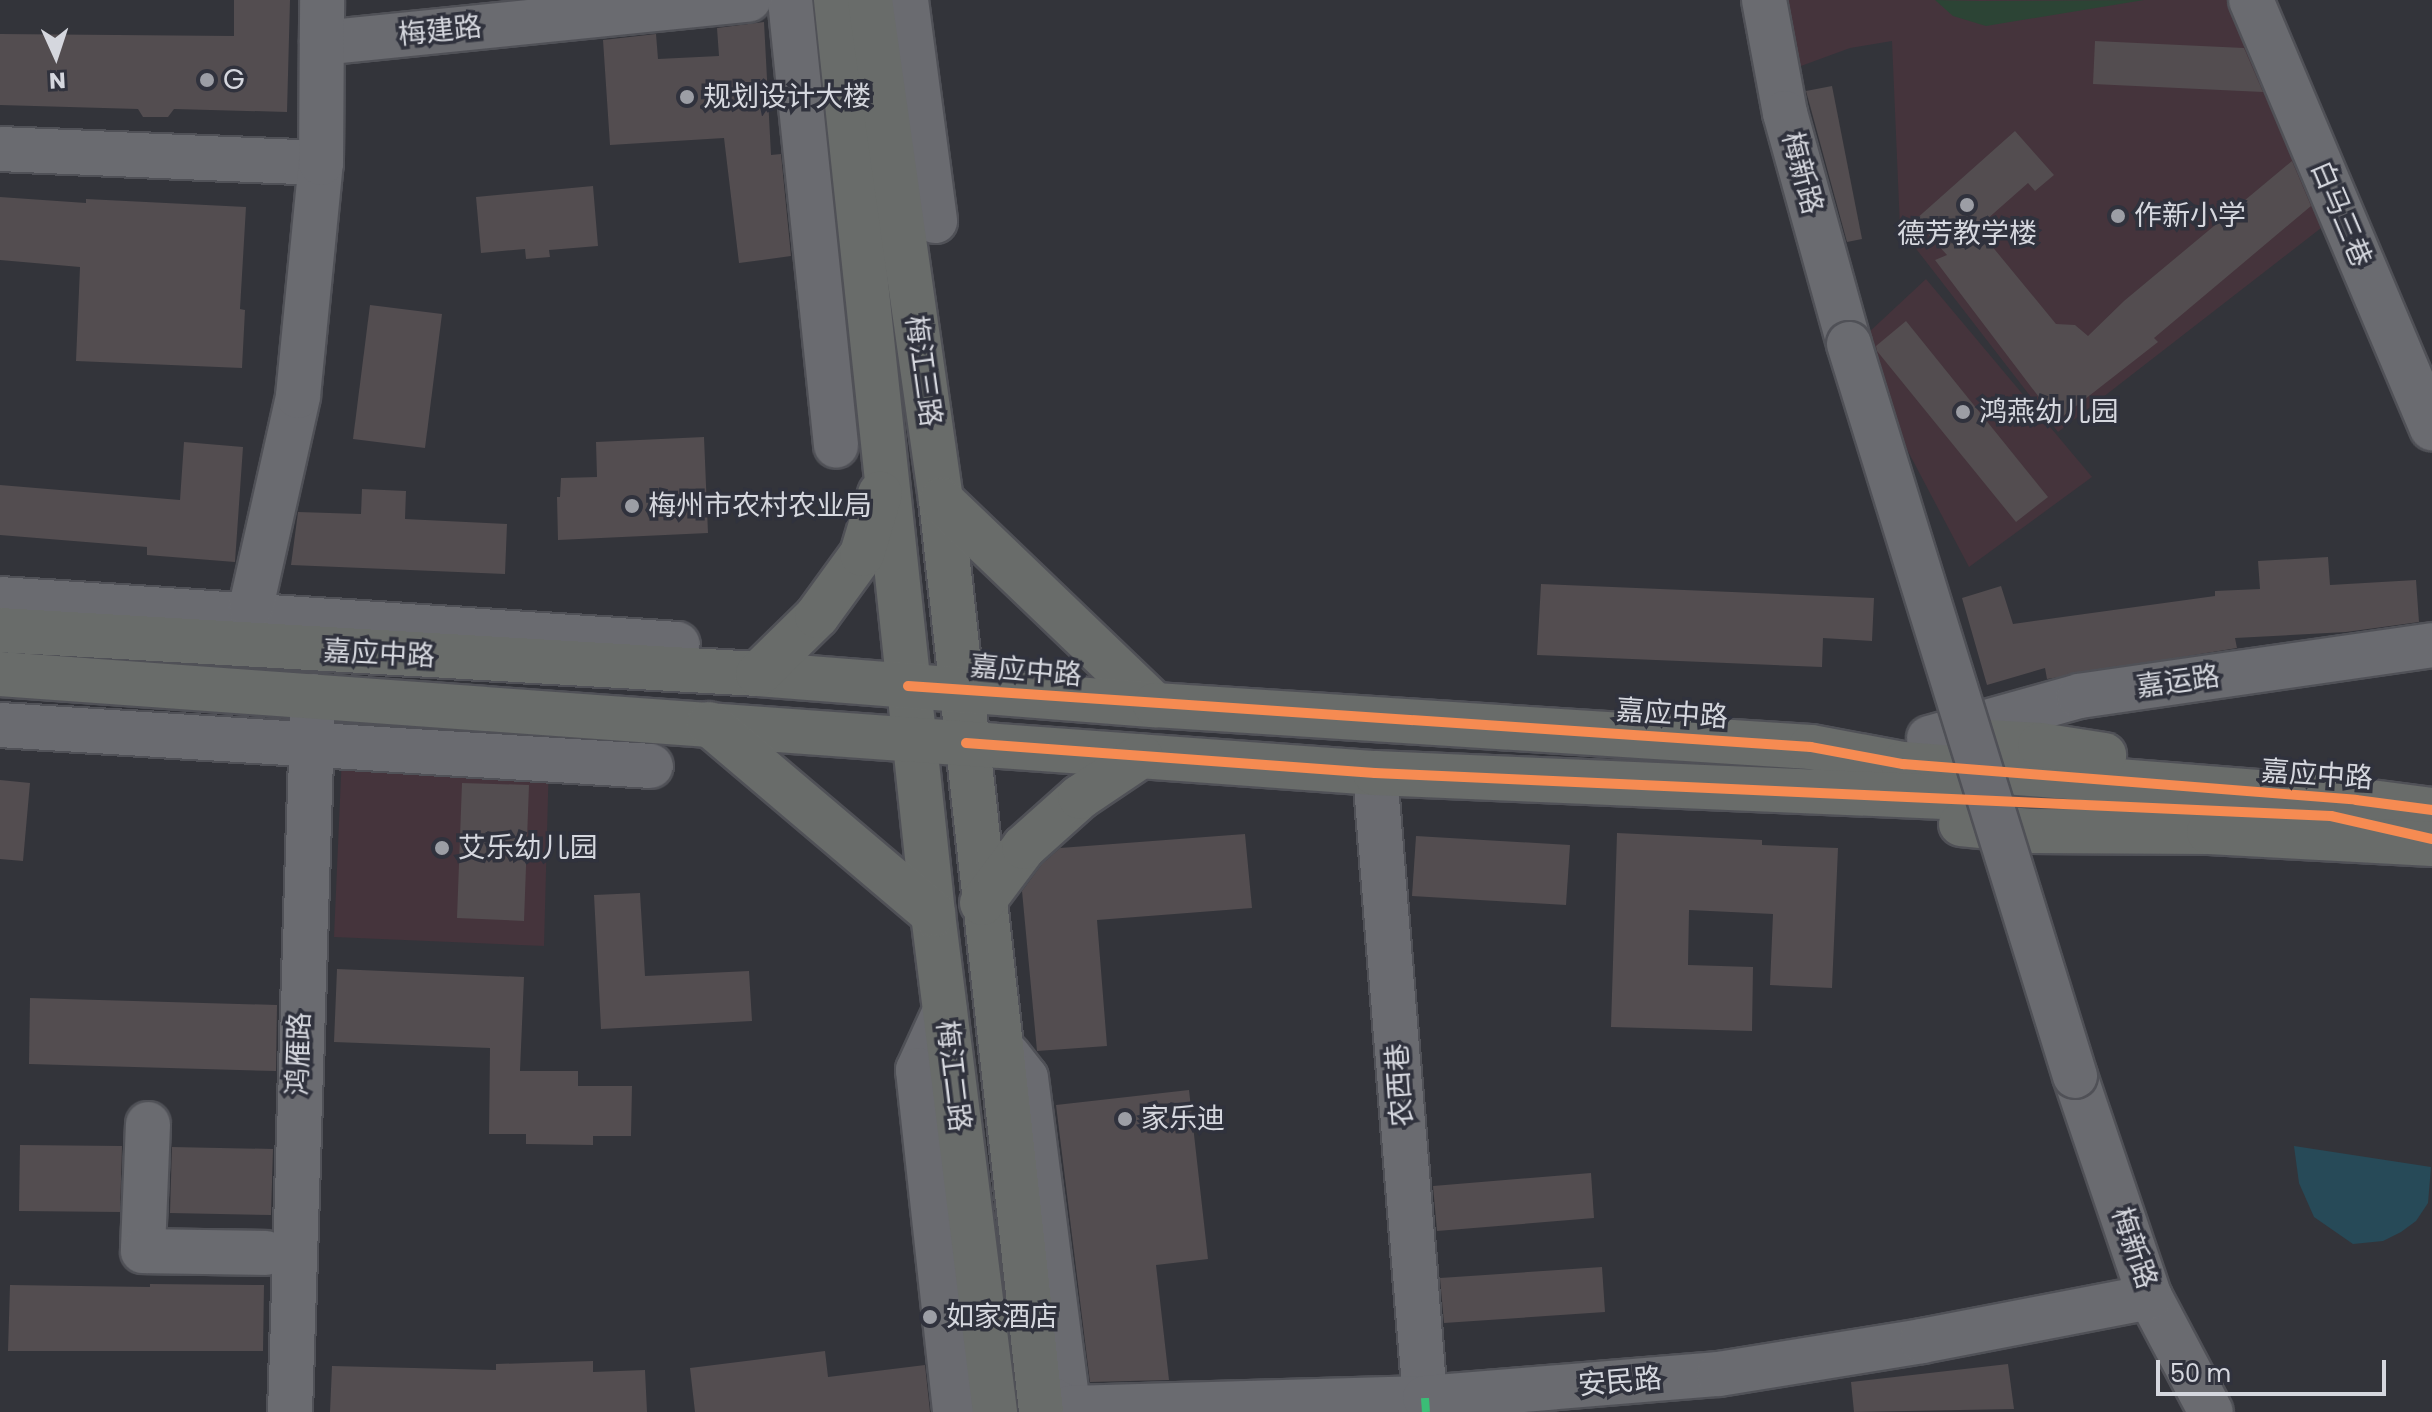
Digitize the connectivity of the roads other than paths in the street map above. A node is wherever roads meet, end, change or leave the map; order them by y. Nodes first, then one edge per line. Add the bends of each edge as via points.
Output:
1 (322, 0) edge
2 (749, 0) edge
3 (790, 0) edge
4 (836, 0) edge
5 (870, 0) edge
6 (906, 0) edge
7 (1764, 0) edge
8 (2251, 0) edge
9 (322, 43) junction
10 (0, 149) edge
11 (321, 163) junction
12 (935, 221) dead end
13 (2432, 428) edge
14 (836, 446) dead end
15 (885, 477) junction
16 (941, 500) junction
17 (0, 599) edge
18 (251, 607) dead end
19 (0, 630) edge
20 (678, 644) dead end
21 (2432, 645) edge
22 (0, 674) edge
23 (758, 674) junction
24 (908, 686) junction
25 (960, 690) junction
26 (313, 696) junction
27 (1155, 705) junction
28 (709, 724) junction
29 (0, 725) edge
30 (1929, 738) junction
31 (913, 739) junction
32 (966, 743) junction
33 (311, 744) junction
34 (1811, 747) junction
35 (1141, 756) junction
36 (651, 766) dead end
37 (1375, 773) junction
38 (2432, 787) edge
39 (2432, 810) edge
40 (2432, 841) edge
41 (982, 903) junction
42 (933, 914) junction
43 (945, 1011) junction
44 (148, 1124) dead end
45 (266, 1253) dead end
46 (2150, 1297) junction
47 (1425, 1398) junction
48 (1055, 1406) edge
49 (290, 1412) edge
50 (955, 1412) edge
51 (995, 1412) edge
52 (2211, 1412) edge

1 - 9 street
2 - 9 street, 梅建路
3 - 14 street
4 - 15 main road, 梅江三路
5 - 16 main road, 梅江三路
6 - 12 street
7 - 46 street, 梅新路, bridge via 1785,113 1849,344 2075,1076
8 - 13 street, 白马三巷
9 - 11 street
10 - 11 street
11 - 18 street via 298,396
15 - 23 main road via 862,554 817,616
15 - 24 main road, 梅江三路
16 - 25 main road, 梅江三路
16 - 27 main road
17 - 20 street
19 - 23 main road, 嘉应中路
21 - 30 street, 嘉运路 via 2079,696
22 - 26 main road, 嘉应中路
23 - 24 main road, 嘉应中路
24 - 25 main road, 嘉应中路
24 - 31 main road, 梅江三路
25 - 27 main road, 嘉应中路
25 - 32 main road, 梅江三路
26 - 28 main road, 嘉应中路
26 - 33 street, 鸿雁路
27 - 34 main road, 嘉应中路
28 - 31 main road, 嘉应中路
28 - 42 main road
29 - 33 street
30 - 34 main road
30 - 38 main road via 2040,745 2152,763 2351,774
31 - 32 main road, 嘉应中路
31 - 42 main road, 梅江二路
32 - 35 main road, 嘉应中路
32 - 41 main road, 梅江二路
33 - 36 street
33 - 49 street, 鸿雁路
34 - 39 main road, 嘉应中路 via 1903,764
35 - 37 main road, 嘉应中路
35 - 41 main road via 1080,797 1024,847
37 - 40 main road, 嘉应中路 via 1847,793 1953,824 2029,831
37 - 47 street, 农西巷
41 - 48 main road, 梅江二路
42 - 43 main road, 梅江二路
43 - 50 street via 918,1070
43 - 51 main road, 梅江二路
44 - 45 street via 143,1251
46 - 47 street, 安民路 via 1719,1374
46 - 52 street, 梅新路
47 - 48 street, 安民路

